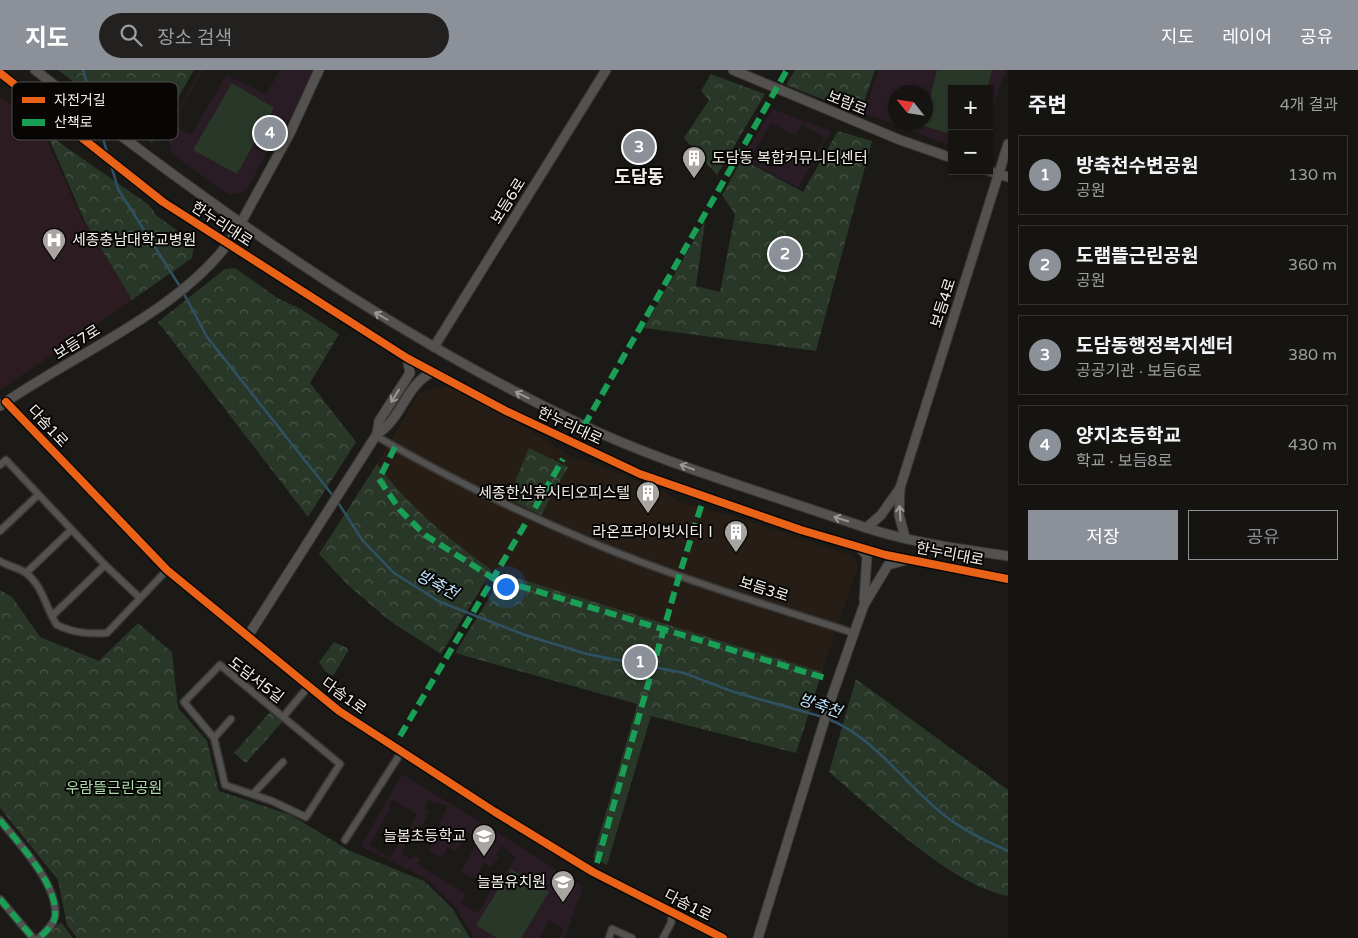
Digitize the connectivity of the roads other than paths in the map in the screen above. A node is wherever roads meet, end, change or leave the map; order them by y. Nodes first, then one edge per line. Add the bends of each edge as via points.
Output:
1 (35, 70) edge
2 (320, 70) edge
3 (606, 70) edge
4 (733, 70) edge
5 (0, 73) edge
6 (50, 82) edge
7 (12, 83) edge
8 (84, 140) edge
9 (125, 140) edge
10 (1008, 144) edge
11 (948, 157) edge
12 (993, 172) edge
13 (998, 174) junction
14 (1008, 177) edge
15 (238, 227) junction
16 (228, 245) junction
17 (434, 347) junction
18 (407, 358) junction
19 (432, 372) junction
20 (3, 404) edge
21 (377, 435) junction
22 (0, 465) edge
23 (900, 488) junction
24 (38, 495) junction
25 (866, 528) junction
26 (71, 530) junction
27 (0, 531) edge
28 (904, 537) junction
29 (860, 547) junction
30 (1008, 556) edge
31 (908, 560) junction
32 (0, 561) edge
33 (105, 566) junction
34 (167, 570) junction
35 (26, 573) junction
36 (1008, 579) edge
37 (140, 598) junction
38 (864, 605) junction
39 (52, 616) junction
40 (854, 633) junction
41 (248, 636) junction
42 (308, 687) junction
43 (283, 717) junction
44 (231, 719) dead end
45 (214, 738) junction
46 (402, 751) junction
47 (283, 762) dead end
48 (253, 794) junction
49 (0, 820) edge
50 (345, 840) dead end
51 (0, 899) edge
52 (672, 912) junction
53 (33, 938) edge
54 (39, 938) edge
55 (609, 938) edge
56 (632, 938) edge
57 (663, 938) edge
58 (723, 938) edge
59 (758, 938) edge

1 - 6 street, 한누리대로
2 - 15 street via 290,133
3 - 17 street, 보듬6로
4 - 11 street, 보람로
5 - 7 street, 한누리대로
8 - 16 street, 한누리대로 via 163,202
9 - 15 street, 한누리대로
10 - 13 street, 보듬4로
12 - 13 street
13 - 14 street
13 - 23 street, 보듬4로
15 - 16 street
17 -> 15 street, 한누리대로
16 - 18 street, 한누리대로
16 - 20 street, 보듬7로 via 206,271 167,300
25 -> 17 street, 한누리대로 via 647,453 578,423
18 - 19 street, 한누리대로
18 -> 21 street via 410,373 379,421
19 - 21 street via 418,381 389,427
19 - 29 street, 한누리대로 via 640,474 704,498
20 - 34 street, 다솜1로
21 - 40 street, 보듬3로 via 486,496 586,540 679,576
21 - 41 street
22 - 24 street via 6,460
23 - 25 street via 881,515
28 -> 23 street
24 - 26 street
24 - 27 street
25 - 28 street, 한누리대로
26 - 33 street
26 - 35 street
28 - 30 street, 한누리대로
29 - 31 street, 한누리대로
29 - 38 street via 867,556
31 - 36 street, 한누리대로
31 - 38 street via 888,565
32 - 35 street
33 - 37 street
33 - 39 street
34 - 37 street
34 - 41 street, 다솜1로
35 - 39 street via 41,592
37 - 39 street via 106,633 71,631 57,625
38 - 40 street
40 - 59 street
41 - 42 street, 다솜1로
42 - 43 street, 도담서5길
42 - 46 street, 다솜1로
43 - 45 street, 도담서5길 via 220,665 184,702
43 - 48 street, 도담서5길 via 340,764 306,818
44 - 45 street
45 - 48 street, 도담서5길 via 226,785
46 - 50 street
46 - 52 street, 다솜1로 via 594,872
47 - 48 street
49 - 54 street via 50,886 55,916 51,926
51 - 53 street
52 - 57 street via 671,923
52 - 58 street, 다솜1로
55 - 56 street via 612,929

